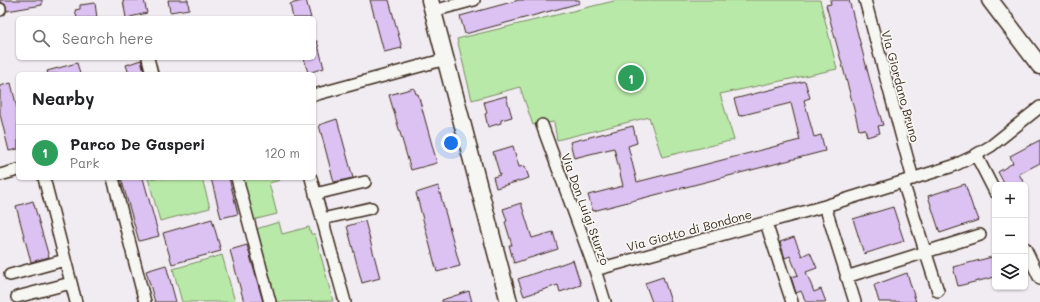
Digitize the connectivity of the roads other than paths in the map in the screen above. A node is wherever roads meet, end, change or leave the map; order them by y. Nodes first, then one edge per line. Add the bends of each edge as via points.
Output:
1 (474, 0) edge
2 (864, 0) edge
3 (990, 0) edge
4 (432, 6) edge
5 (446, 59) junction
6 (148, 60) edge
7 (1040, 66) edge
8 (152, 72) edge
9 (316, 94) edge
10 (1040, 106) edge
11 (542, 125) dead end
12 (976, 155) junction
13 (16, 171) edge
14 (0, 175) edge
15 (45, 180) edge
16 (113, 180) edge
17 (239, 180) edge
18 (311, 180) edge
19 (908, 180) junction
20 (365, 182) dead end
21 (992, 186) edge
22 (315, 194) junction
23 (825, 206) junction
24 (371, 208) dead end
25 (322, 219) junction
26 (766, 223) junction
27 (980, 235) dead end
28 (925, 252) junction
29 (1028, 254) edge
30 (65, 260) junction
31 (595, 270) junction
32 (10, 275) dead end
33 (846, 278) junction
34 (1040, 279) edge
35 (71, 282) junction
36 (938, 291) dead end
37 (17, 297) dead end
38 (76, 302) edge
39 (145, 302) edge
40 (270, 302) edge
41 (345, 302) edge
42 (509, 302) edge
43 (605, 302) edge
44 (792, 302) edge
45 (854, 302) edge

1 - 4 street
2 - 19 street, Via Giordano Bruno
3 - 7 street
4 - 5 street
5 - 9 street
5 - 42 street
6 - 8 street
10 - 12 street, Via Giotto di Bondone
11 - 31 street, Via Don Luigi Sturzo
12 - 19 street, Via Giotto di Bondone via 953,166
12 - 21 street
13 - 14 street
15 - 30 street
16 - 39 street
17 - 40 street
18 - 22 street
19 - 23 street, Via Giotto di Bondone
19 - 28 street
20 - 22 street
22 - 25 street
23 - 26 street, Via Giotto di Bondone
23 - 33 street
24 - 25 street
25 - 41 street
26 - 31 street, Via Giotto di Bondone
26 - 44 street, Via Giotto di Bondone
27 - 28 street
28 - 33 street
28 - 36 street
29 - 34 street
30 - 32 street
30 - 35 street
31 - 43 street, Via Don Luigi Sturzo
33 - 45 street
35 - 37 street
35 - 38 street

